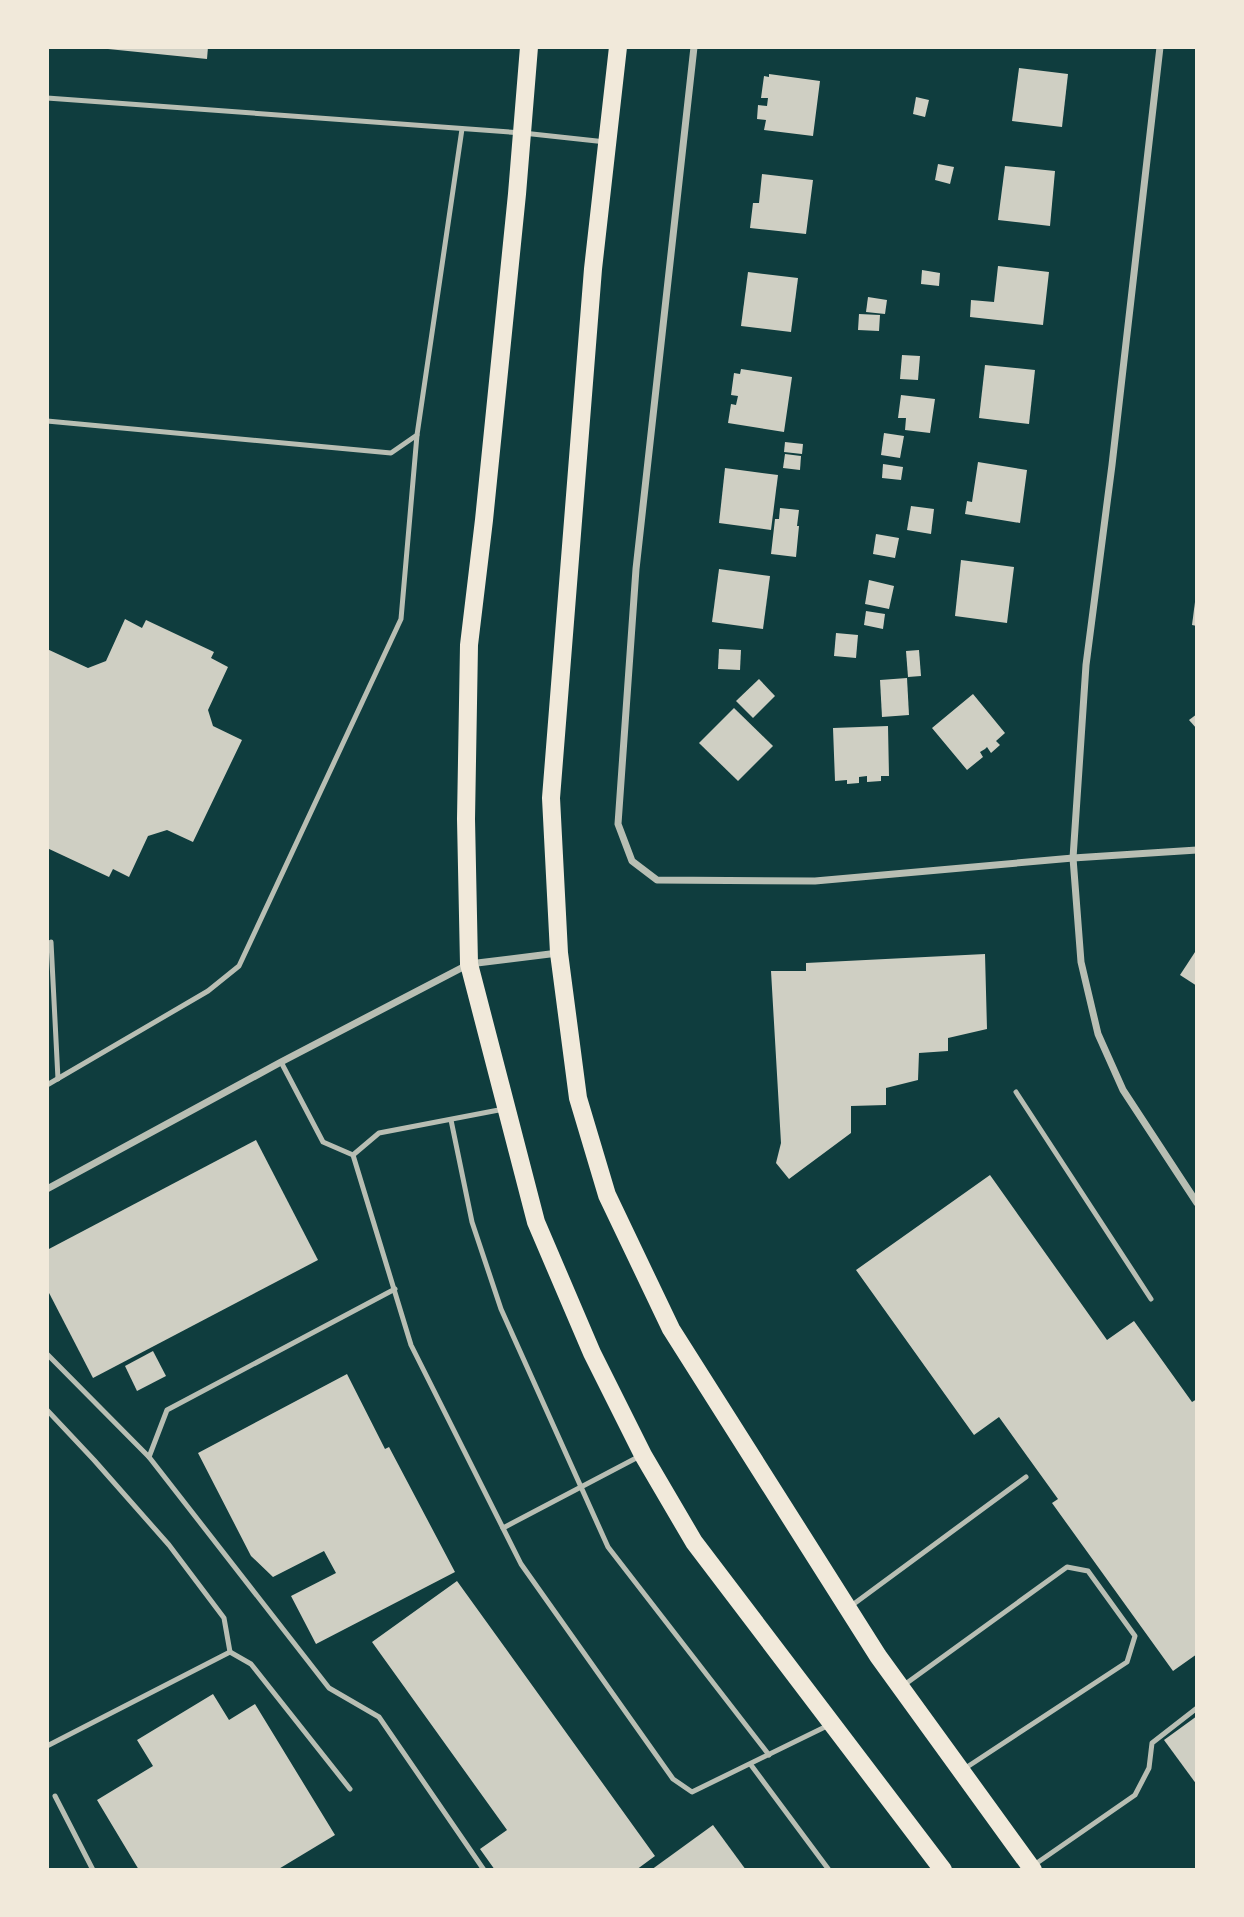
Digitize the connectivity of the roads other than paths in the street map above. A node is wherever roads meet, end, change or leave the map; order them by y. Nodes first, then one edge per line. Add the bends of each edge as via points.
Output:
1 (529, 47) edge
2 (618, 47) edge
3 (694, 47) edge
4 (1160, 47) edge
5 (47, 98) edge
6 (462, 129) junction
7 (523, 133) junction
8 (607, 142) junction
9 (47, 421) edge
10 (416, 435) junction
11 (1197, 850) edge
12 (1073, 858) junction
13 (51, 942) dead end
14 (559, 953) junction
15 (469, 964) junction
16 (281, 1062) junction
17 (58, 1079) junction
18 (47, 1085) edge
19 (1016, 1092) dead end
20 (506, 1109) junction
21 (452, 1119) junction
22 (353, 1155) junction
23 (47, 1189) edge
24 (1197, 1203) edge
25 (395, 1289) junction
26 (1151, 1299) dead end
27 (47, 1354) edge
28 (47, 1410) edge
29 (643, 1455) junction
30 (149, 1457) junction
31 (1027, 1477) dead end
32 (581, 1487) junction
33 (503, 1528) junction
34 (848, 1607) junction
35 (230, 1652) junction
36 (901, 1687) junction
37 (1197, 1708) edge
38 (832, 1724) junction
39 (47, 1746) edge
40 (769, 1755) junction
41 (751, 1765) junction
42 (962, 1771) junction
43 (350, 1789) dead end
44 (55, 1796) dead end
45 (1032, 1868) edge
46 (93, 1870) edge
47 (484, 1870) edge
48 (830, 1870) edge
49 (943, 1870) edge

1 - 7 main road
2 - 8 main road
3 - 12 street via 636,569 618,824 632,862 657,880 815,881
4 - 12 street via 1086,665
5 - 6 lane
6 - 7 lane
6 - 10 lane
7 - 8 lane
7 - 15 main road via 469,645
8 - 14 main road via 551,798
9 - 10 lane via 391,453
10 - 17 lane via 401,619 239,966 208,990
11 - 12 street
12 - 24 street via 1081,962 1098,1034 1123,1090
13 - 17 lane
14 - 15 street
14 - 34 main road via 578,1098 607,1195 671,1329
15 - 16 street
15 - 20 main road
16 - 22 lane via 323,1142
16 - 23 street
17 - 18 lane
19 - 26 lane
20 - 21 lane
20 - 29 main road via 536,1222 592,1353
21 - 22 lane via 379,1133
21 - 32 lane via 471,1222 501,1309
22 - 25 lane
25 - 30 lane via 167,1410
25 - 33 lane via 411,1345
27 - 30 lane
28 - 35 lane via 169,1545 224,1618
29 - 32 lane
29 - 38 main road via 694,1542
30 - 47 lane via 329,1688 379,1717
31 - 34 lane
32 - 33 lane
32 - 40 lane via 608,1547
33 - 41 lane via 521,1564 673,1779 692,1792
34 - 36 main road
35 - 39 lane
35 - 43 lane via 251,1664
36 - 42 main road
36 - 42 lane via 1067,1567 1088,1570 1135,1636 1127,1662
37 - 45 lane via 1152,1743 1149,1768 1135,1795
38 - 40 lane
38 - 49 main road
40 - 41 lane
41 - 48 lane
42 - 45 main road
44 - 46 lane

